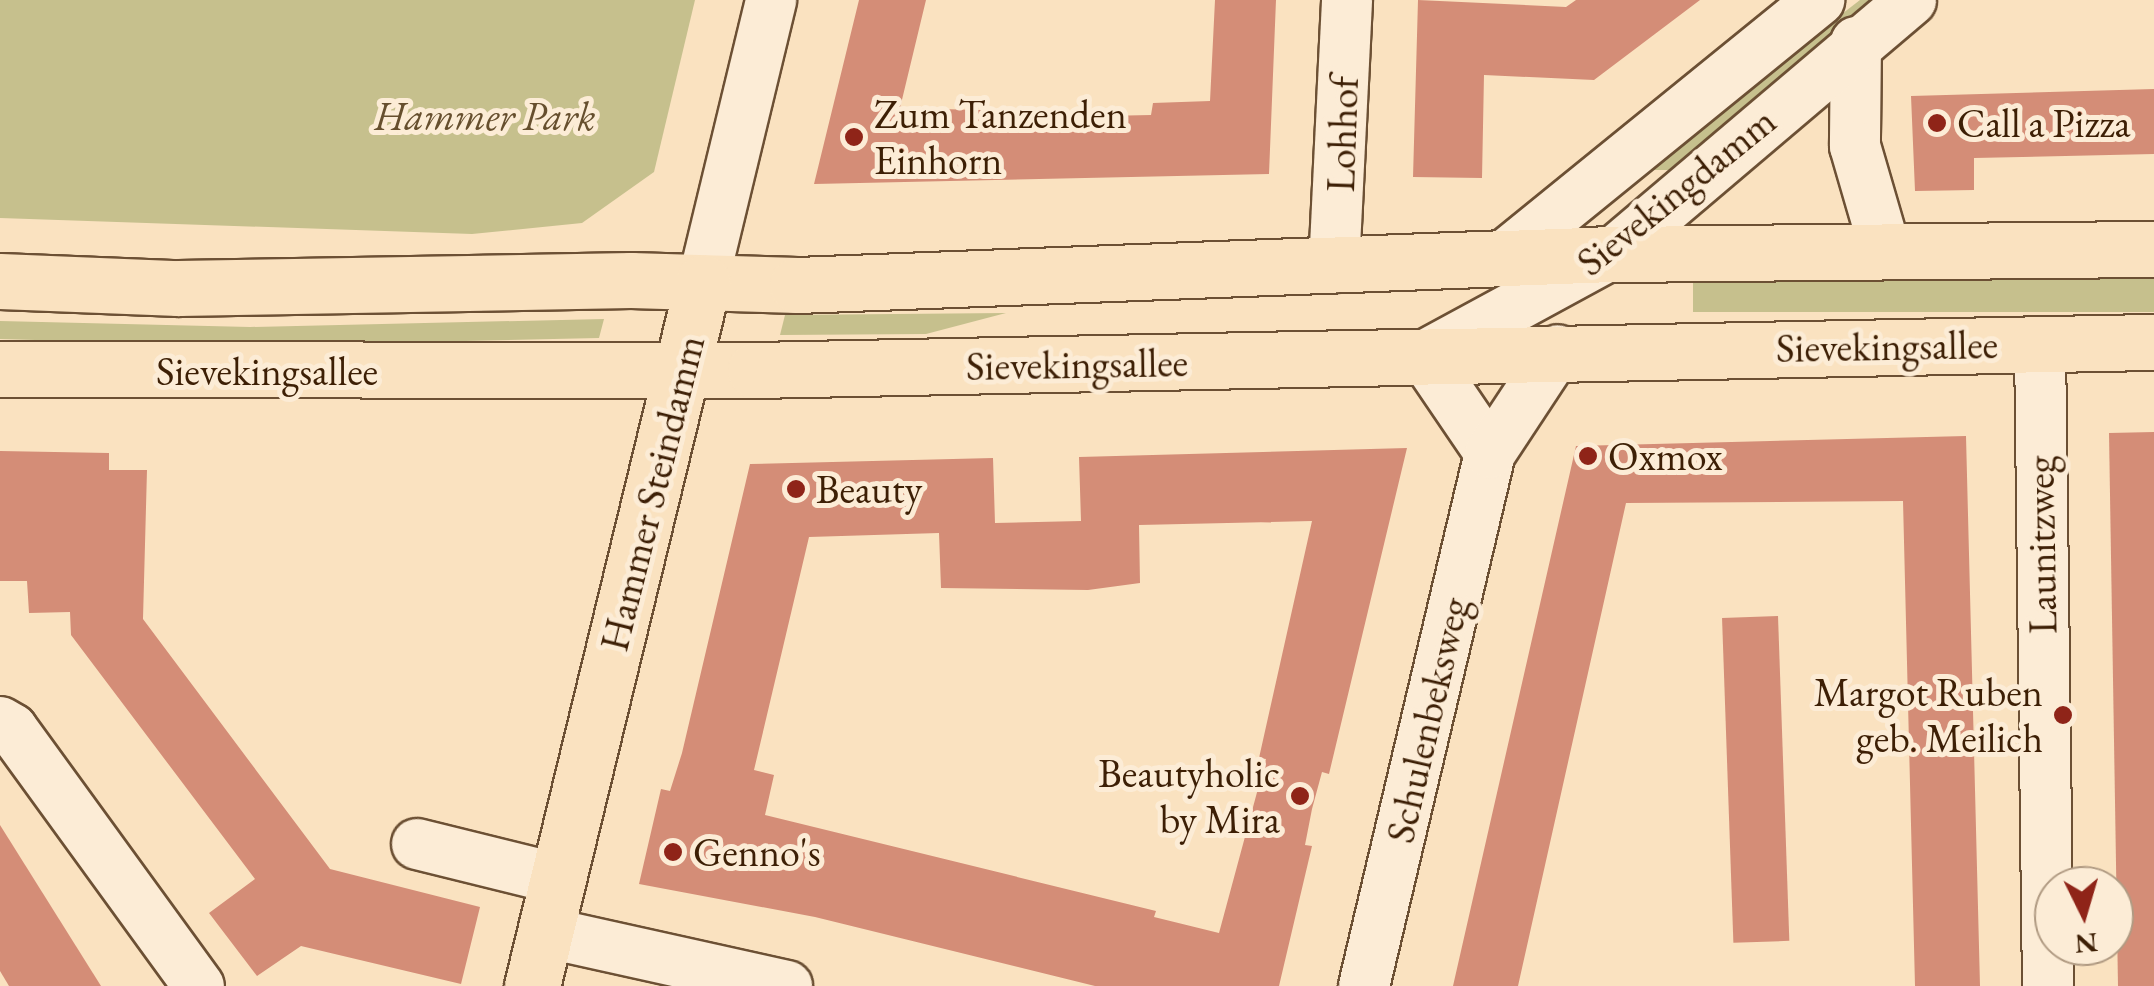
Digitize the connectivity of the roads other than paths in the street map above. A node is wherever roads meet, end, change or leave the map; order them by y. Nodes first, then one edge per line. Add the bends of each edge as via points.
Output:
1 (771, 0) edge
2 (1346, 0) edge
3 (1820, 0) edge
4 (1912, 0) edge
5 (1856, 42) junction
6 (2154, 249) edge
7 (1886, 253) junction
8 (1612, 254) junction
9 (1502, 258) junction
10 (1334, 267) junction
11 (0, 281) edge
12 (704, 282) junction
13 (2154, 342) edge
14 (2040, 344) junction
15 (1558, 350) junction
16 (1424, 356) junction
17 (0, 368) edge
18 (682, 371) junction
19 (1490, 453) junction
20 (0, 722) edge
21 (417, 844) dead end
22 (558, 878) junction
23 (544, 932) junction
24 (199, 986) edge
25 (532, 986) edge
26 (787, 986) edge
27 (1364, 986) edge
28 (2048, 986) edge

1 - 12 street, Hammer Steindamm
2 - 10 street, Lohhof
3 - 9 street, Sievekingdamm
4 - 5 street, Sievekingdamm
5 - 7 street via 1855,146
5 - 8 street, Sievekingdamm
6 - 7 main road, Sievekingsallee
7 - 8 main road, Sievekingsallee
8 - 9 main road, Sievekingsallee
8 - 16 street, Sievekingdamm
9 - 10 main road, Sievekingsallee
10 - 12 main road, Sievekingsallee via 797,285
11 - 12 main road, Sievekingsallee via 178,288
12 - 18 main road, Hammer Steindamm
13 - 14 main road, Sievekingsallee
14 - 15 main road, Sievekingsallee
14 - 28 street, Launitzweg
15 - 16 main road, Sievekingsallee
15 - 19 street, Schulenbeksweg
16 - 18 main road, Sievekingsallee
16 - 19 street
17 - 18 main road, Sievekingsallee
18 - 22 main road, Hammer Steindamm
19 - 27 street, Schulenbeksweg
20 - 24 street via 12,729
21 - 22 street
22 - 23 main road, Hammer Steindamm
23 - 25 main road, Hammer Steindamm
23 - 26 street

